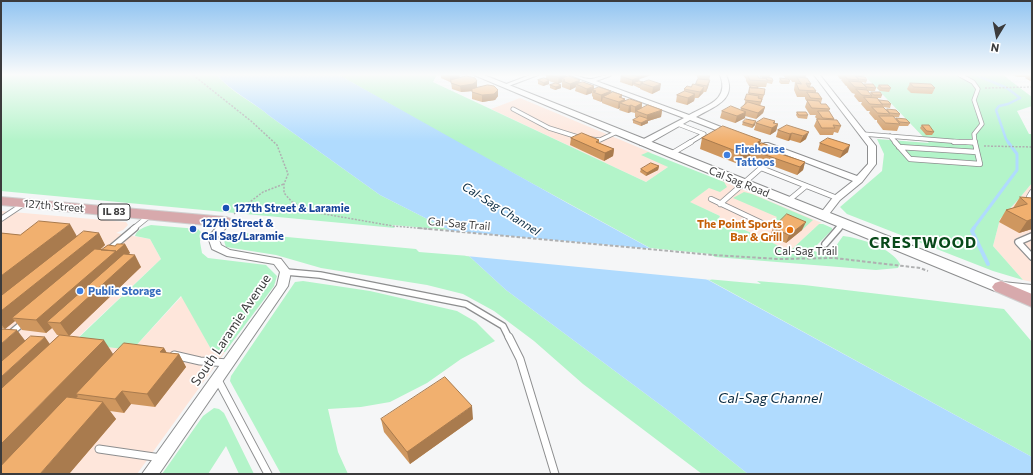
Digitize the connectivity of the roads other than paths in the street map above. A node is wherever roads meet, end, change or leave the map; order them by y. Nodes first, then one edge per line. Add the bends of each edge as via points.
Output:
1 (531, 97) edge
2 (635, 97) edge
3 (723, 97) edge
4 (834, 97) edge
5 (975, 97) edge
6 (513, 109) dead end
7 (691, 118) junction
8 (678, 124) junction
9 (617, 132) junction
10 (863, 134) junction
11 (742, 136) edge
12 (890, 136) junction
13 (757, 142) edge
14 (643, 143) junction
15 (975, 143) junction
16 (900, 147) junction
17 (977, 152) junction
18 (671, 154) junction
19 (859, 180) junction
20 (742, 183) junction
21 (806, 186) junction
22 (1032, 192) edge
23 (837, 198) junction
24 (711, 200) dead end
25 (1, 201) edge
26 (788, 201) junction
27 (25, 203) junction
28 (1032, 203) edge
29 (720, 204) junction
30 (150, 215) junction
31 (823, 216) junction
32 (1, 219) edge
33 (226, 222) joint
34 (843, 223) junction
35 (764, 224) dead end
36 (1032, 236) edge
37 (825, 244) dead end
38 (105, 253) edge
39 (1032, 257) edge
40 (286, 272) junction
41 (1001, 287) junction
42 (1032, 290) edge
43 (1032, 301) edge
44 (30, 317) edge
45 (1, 341) edge
46 (170, 354) edge
47 (228, 363) junction
48 (217, 379) junction
49 (99, 449) dead end
50 (162, 458) junction
51 (150, 474) edge
52 (268, 474) edge
53 (555, 474) edge

1 - 9 main road, Cal Sag Road
2 - 7 street
3 - 7 street
4 - 10 street
5 - 15 lane via 982,124 974,134
6 - 9 lane via 549,128 583,138 600,140
7 - 8 street
7 - 11 street
8 - 14 street
8 - 18 lane via 704,134
9 - 14 main road, Cal Sag Road
10 - 12 lane
10 - 19 street via 872,146 872,164
12 - 15 lane
12 - 16 lane
13 - 19 street
14 - 18 main road, Cal Sag Road
15 - 17 lane
16 - 17 lane
16 - 17 lane via 910,159 980,164
18 - 20 main road, Cal Sag Road
19 - 23 street
20 - 21 lane via 761,168
20 - 26 main road, Cal Sag Road
20 - 29 lane
21 - 23 lane
21 - 26 lane
22 - 28 lane
23 - 31 street
24 - 29 lane
25 - 27 main road, 127th Street / IL 83
26 - 31 main road, Cal Sag Road
27 - 30 main road, 127th Street / IL 83
27 - 32 lane
29 - 35 lane
30 - 33 main road, 127th Street / IL 83
30 - 38 lane
31 - 34 main road, Cal Sag Road
33 - 40 street, South Laramie Avenue via 213,237 216,247 227,253 277,261
34 - 37 lane
34 - 41 main road, Cal Sag Road
36 - 39 lane via 1018,242
40 - 47 street, South Laramie Avenue via 282,286
40 - 53 lane via 320,275 466,304 503,326 520,360
41 - 42 main road, Cal Sag Road
41 - 43 main road
44 - 45 lane
46 - 47 lane via 200,361
47 - 48 street, South Laramie Avenue
48 - 50 street, South Laramie Avenue
48 - 52 lane
49 - 50 lane
50 - 51 street, South Laramie Avenue

